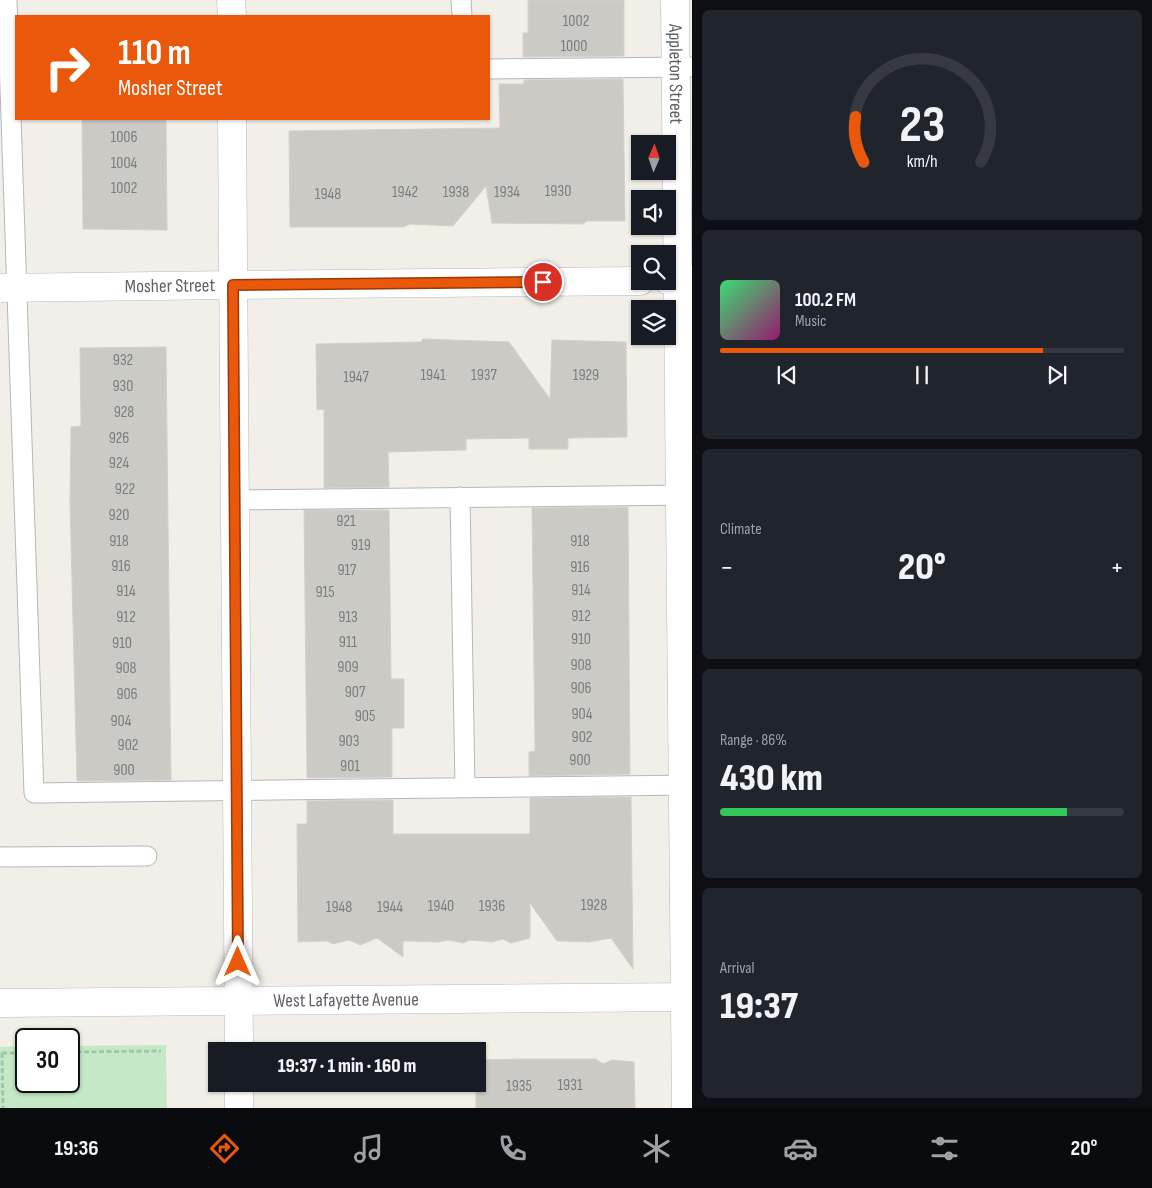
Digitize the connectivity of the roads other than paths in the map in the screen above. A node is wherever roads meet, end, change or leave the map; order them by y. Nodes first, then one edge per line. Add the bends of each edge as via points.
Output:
1 (7, 0) edge
2 (231, 0) edge
3 (462, 0) edge
4 (675, 0) edge
5 (232, 15) edge
6 (462, 15) edge
7 (684, 67) edge
8 (490, 69) edge
9 (232, 120) edge
10 (679, 280) edge
11 (631, 281) edge
12 (233, 285) junction
13 (9, 288) edge
14 (686, 495) edge
15 (460, 497) junction
16 (235, 500) junction
17 (688, 785) edge
18 (465, 788) junction
19 (237, 790) junction
20 (147, 856) dead end
21 (0, 857) edge
22 (688, 997) edge
23 (239, 1001) junction
24 (0, 1003) edge
25 (239, 1042) edge
26 (239, 1092) edge
27 (239, 1108) edge
28 (686, 1108) edge

1 - 13 lane
2 - 5 street
3 - 6 lane
4 - 7 street, Appleton Street
7 - 8 lane
7 - 10 street, Appleton Street
9 - 12 street
10 - 14 street, Appleton Street
11 - 12 street, Mosher Street
12 - 13 street, Mosher Street
12 - 16 street
13 - 19 lane via 34,792
14 - 15 lane
14 - 17 street, Appleton Street
15 - 16 lane
15 - 18 lane
16 - 19 street
17 - 18 lane
17 - 22 street, Appleton Street
18 - 19 lane
19 - 23 street
20 - 21 lane
22 - 23 street, West Lafayette Avenue
22 - 28 street, Appleton Street
23 - 24 street, West Lafayette Avenue
23 - 25 street
26 - 27 street

